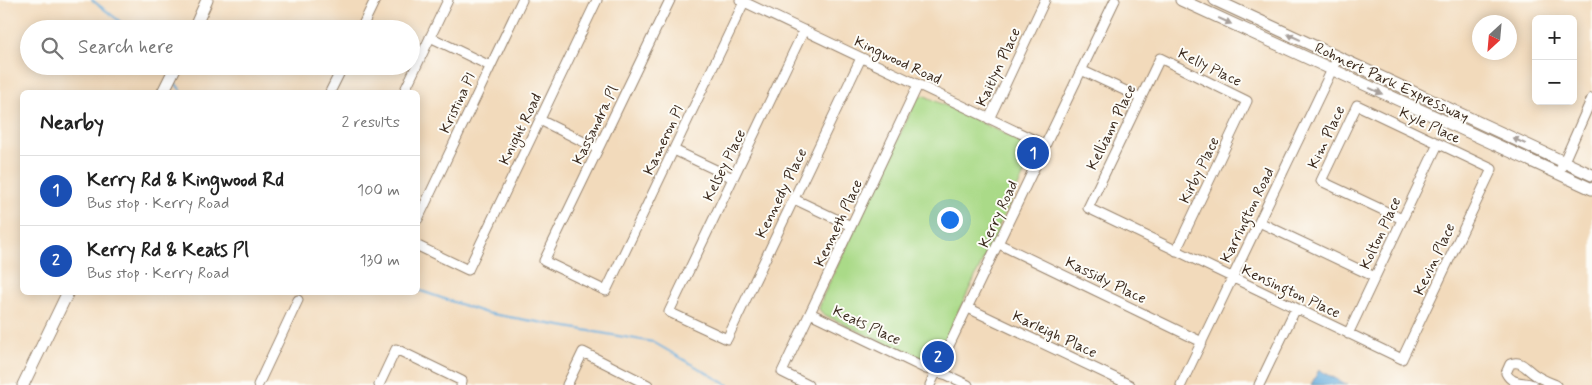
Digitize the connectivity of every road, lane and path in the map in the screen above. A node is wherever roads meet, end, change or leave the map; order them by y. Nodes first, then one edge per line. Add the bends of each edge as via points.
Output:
1 (207, 0) edge
2 (375, 0) edge
3 (448, 0) edge
4 (522, 0) edge
5 (597, 0) edge
6 (670, 0) edge
7 (1045, 0) edge
8 (1115, 0) edge
9 (1181, 0) edge
10 (1215, 0) edge
11 (742, 1) edge
12 (198, 20) edge
13 (365, 20) edge
14 (804, 30) junction
15 (430, 37) junction
16 (1338, 57) junction
17 (420, 58) edge
18 (861, 58) junction
19 (1160, 58) joint
20 (490, 66) junction
21 (1081, 70) junction
22 (1332, 70) junction
23 (172, 75) edge
24 (338, 75) edge
25 (412, 75) edge
26 (918, 85) junction
27 (164, 90) edge
28 (331, 90) edge
29 (405, 90) edge
30 (1141, 98) junction
31 (1592, 98) edge
32 (1247, 101) joint
33 (1357, 106) joint
34 (1588, 116) edge
35 (989, 118) junction
36 (540, 120) junction
37 (1438, 144) junction
38 (1045, 145) junction
39 (598, 149) junction
40 (674, 150) junction
41 (1562, 165) junction
42 (1492, 170) joint
43 (1592, 175) edge
44 (733, 178) junction
45 (1592, 189) edge
46 (794, 199) junction
47 (1088, 208) joint
48 (420, 215) edge
49 (1402, 219) junction
50 (1259, 222) junction
51 (851, 226) junction
52 (999, 244) junction
53 (420, 247) edge
54 (1176, 251) junction
55 (1375, 277) junction
56 (1232, 278) junction
57 (606, 291) joint
58 (67, 295) edge
59 (298, 300) dead end
60 (968, 308) junction
61 (1296, 308) junction
62 (810, 313) junction
63 (1348, 334) junction
64 (727, 339) joint
65 (1202, 342) junction
66 (1402, 360) joint
67 (937, 372) junction
68 (461, 383) edge
69 (24, 385) edge
70 (258, 385) edge
71 (379, 385) edge
72 (567, 385) edge
73 (648, 385) edge
74 (808, 385) edge
75 (930, 385) edge
76 (968, 385) edge
77 (1130, 385) edge
78 (1181, 385) edge
79 (1259, 385) edge
80 (1533, 385) edge
81 (1556, 385) edge

1 - 12 main road
2 - 13 street
3 - 15 street
4 - 20 street, Kristina Pl
5 - 36 street, Knight Road
6 - 39 street, Kassandra Pl
7 - 35 street, Kaitlyn Place
8 - 21 street, Kerry Road
9 -> 22 main road, Rohnert Park Expressway
16 -> 10 main road, Rohnert Park Expressway
11 - 14 street, Kingwood Road
11 - 40 street, Kameron Pl
14 - 18 street, Kingwood Road
14 - 44 street, Kelsey Place
15 - 17 street
15 - 20 street
16 - 22 street, Karrington Road
41 -> 16 main road, Rohnert Park Expressway
18 - 26 street, Kingwood Road
18 - 46 street, Kennedy Place
19 - 30 street, Kelliann Place
19 - 32 street, Kelly Place
20 - 48 street, Kristina Pl
21 - 30 street
21 - 38 street, Kerry Road
22 -> 45 main road, Rohnert Park Expressway
22 - 50 street, Karrington Road
23 - 27 main road
24 - 28 street
25 - 29 street
26 - 35 street, Kingwood Road
26 - 51 street, Kenneth Place
30 - 47 street, Kelliann Place
31 - 34 street
32 - 54 street, Kirby Place
33 - 37 street, Kyle Place
33 - 49 street, Kim Place via 1321,181
34 - 41 street
35 - 38 street, Kingwood Road
36 - 39 street
36 - 53 street, Knight Road via 468,270
37 - 42 street, Kyle Place
37 - 49 street, Kolton Place
38 - 52 street, Kerry Road
39 - 57 street, Kassandra Pl via 544,261
40 - 44 street
40 - 57 street, Kameron Pl
41 - 43 main road, Rohnert Park Expressway
42 - 66 street, Kevin Place
44 - 64 street, Kelsey Place via 669,312
46 - 51 street
46 - 64 street, Kennedy Place
47 - 54 street, Kensington Place
49 - 55 street, Kolton Place
50 - 55 street
50 - 56 street, Karrington Road
51 - 62 street, Kenneth Place
52 - 60 street, Kerry Road
52 - 65 street, Kassidy Place
54 - 56 street, Kensington Place
55 - 63 street, Kolton Place
56 - 61 street, Kensington Place
56 - 65 street, Karrington Road
58 - 69 main road
59 - 70 street
60 - 67 street, Kerry Road
60 - 77 street, Karleigh Place
61 - 63 street, Kensington Place
61 - 79 street
62 - 67 street, Keats Place
62 - 74 street, Kenneth Place via 782,372
63 - 66 street, Kensington Place
65 - 78 street, Karrington Road
67 - 75 street, Kerry Road
67 - 76 street, Keats Place
68 - 71 street via 396,349
72 - 73 street via 583,352
80 - 81 street via 1508,378 1506,373 1510,364 1520,363 1534,375

